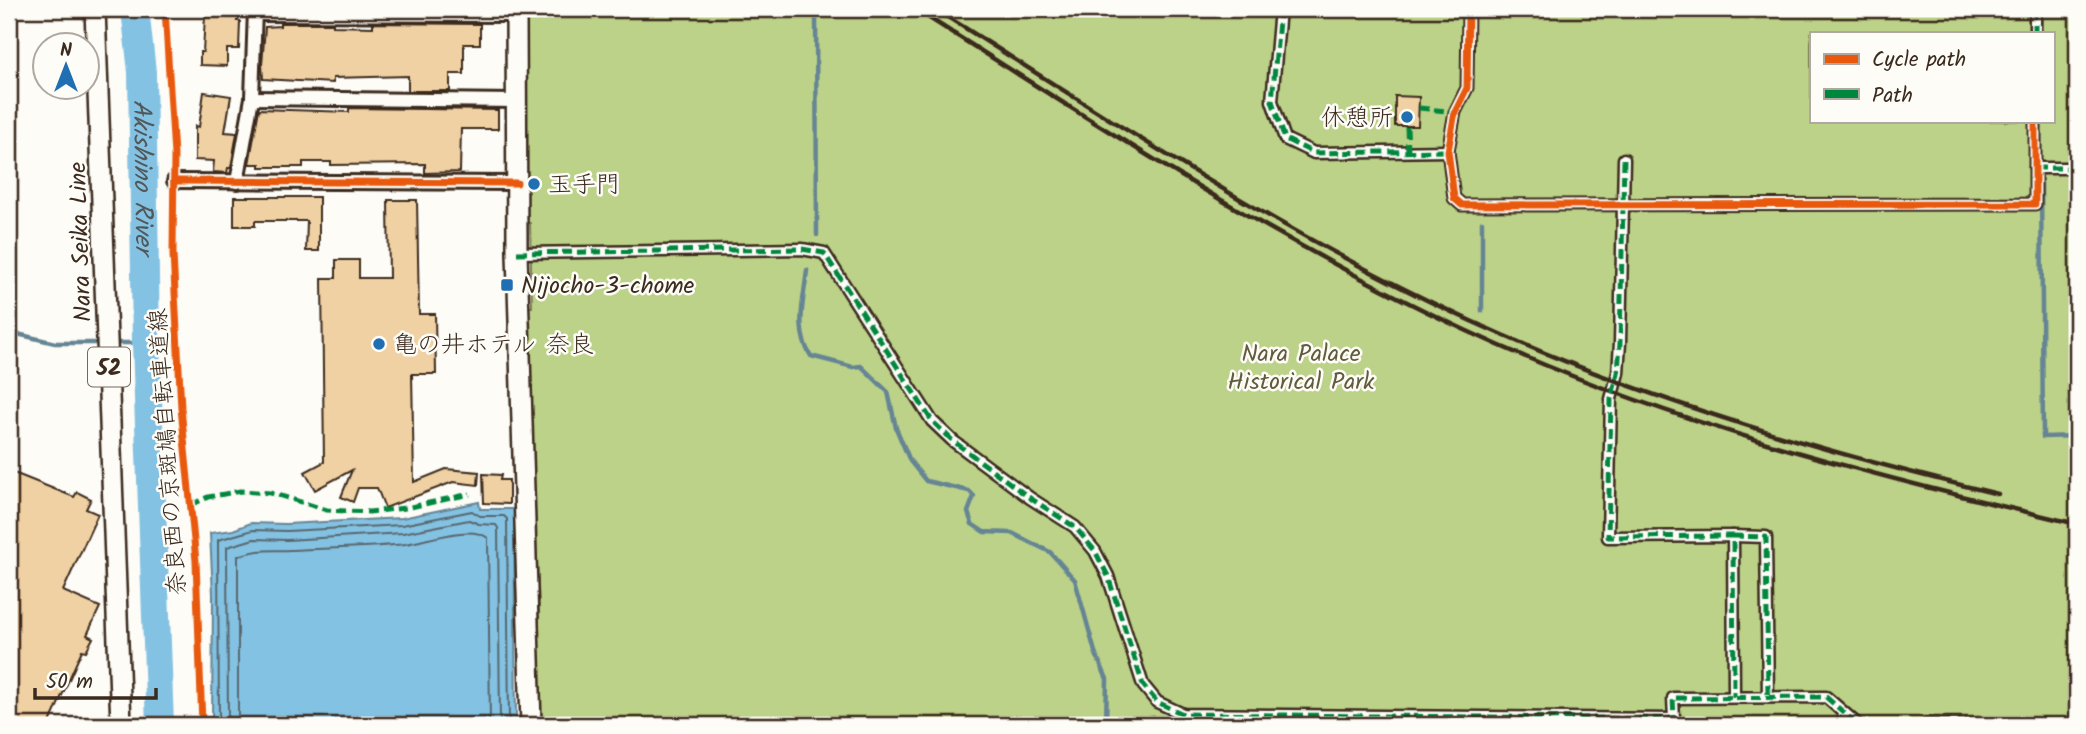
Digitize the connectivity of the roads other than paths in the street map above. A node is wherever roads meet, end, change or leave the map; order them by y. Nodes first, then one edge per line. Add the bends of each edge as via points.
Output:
1 (95, 9) edge
2 (1280, 9) edge
3 (1468, 9) edge
4 (2035, 9) edge
5 (255, 11) edge
6 (516, 12) edge
7 (2035, 32) edge
8 (252, 98) junction
9 (517, 101) junction
10 (2035, 122) edge
11 (1448, 151) junction
12 (1624, 159) dead end
13 (2035, 168) junction
14 (2077, 168) edge
15 (174, 181) dead end
16 (237, 182) junction
17 (517, 183) junction
18 (1623, 205) junction
19 (517, 253) junction
20 (1733, 536) junction
21 (1734, 697) junction
22 (1768, 697) junction
23 (1254, 720) edge
24 (1674, 722) edge
25 (121, 725) edge
26 (531, 725) edge
27 (1858, 725) edge
28 (1926, 725) edge
29 (2045, 725) edge

1 - 25 main road, Nara Seika Line / 52
2 - 11 street via 1272,101 1284,139 1314,153
3 - 11 street via 1467,88 1455,112
4 - 7 street
5 - 6 street
5 - 8 street
6 - 9 main road
8 - 9 street
8 - 16 street
9 - 17 main road
10 - 13 street
11 - 18 street via 1454,198 1462,205
12 - 18 street
13 - 14 street
13 - 18 street via 2035,204
15 - 16 street
16 - 17 street
17 - 19 main road
18 - 20 street via 1608,537
19 - 23 street via 802,248 824,253 932,421 1074,527 1095,551 1108,576 1143,685 1157,702 1183,714
19 - 26 main road
20 - 21 street
20 - 22 street via 1766,537
21 - 22 street
21 - 24 street via 1673,698
22 - 27 street via 1826,697
23 - 24 street
28 - 29 street

